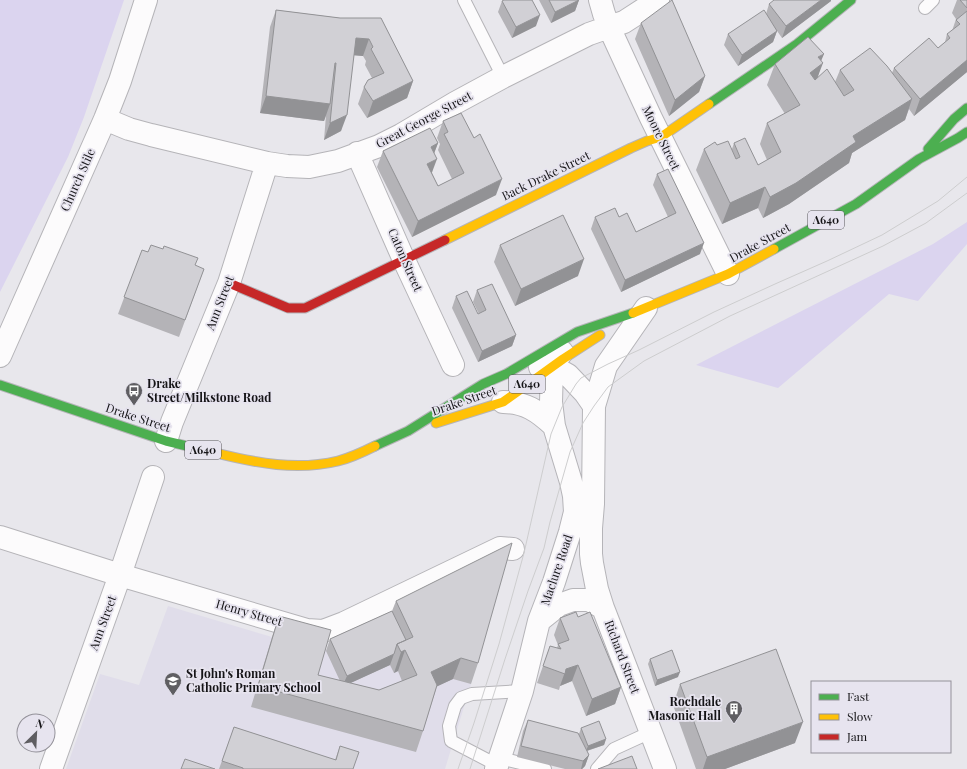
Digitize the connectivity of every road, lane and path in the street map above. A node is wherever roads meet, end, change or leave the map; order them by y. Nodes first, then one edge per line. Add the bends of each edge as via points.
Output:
1 (146, 0) edge
2 (464, 0) edge
3 (600, 0) edge
4 (658, 0) edge
5 (851, 0) edge
6 (609, 27) junction
7 (503, 77) junction
8 (967, 108) edge
9 (105, 119) junction
10 (967, 132) edge
11 (661, 137) junction
12 (358, 153) junction
13 (919, 159) junction
14 (267, 163) junction
15 (404, 260) junction
16 (728, 274) junction
17 (229, 283) junction
18 (646, 308) junction
19 (577, 332) junction
20 (0, 356) edge
21 (454, 365) dead end
22 (552, 366) junction
23 (506, 374) junction
24 (0, 385) edge
25 (503, 402) junction
26 (594, 406) junction
27 (554, 426) junction
28 (408, 431) junction
29 (166, 441) junction
30 (153, 477) dead end
31 (0, 537) edge
32 (513, 550) dead end
33 (120, 575) junction
34 (604, 611) junction
35 (539, 622) junction
36 (522, 691) junction
37 (651, 732) junction
38 (497, 764) edge
39 (51, 769) edge
40 (545, 769) edge
41 (598, 769) edge
42 (665, 769) edge

1 - 9 street, Church Stile
2 - 7 lane
3 - 6 street, Moore Street
4 - 6 street, Great George Street via 624,22
5 - 11 main road, Back Drake Street via 797,44
6 - 7 street, Great George Street via 589,34
6 - 11 street, Moore Street
7 - 12 street, Great George Street via 400,135
8 - 13 main road, Drake Street / A640 via 935,139
9 - 14 street, Great George Street via 151,135
9 - 20 street, Church Stile
10 - 13 main road, Drake Street / A640
11 - 15 main road, Back Drake Street via 631,148
11 - 16 street, Moore Street
12 - 14 street, Great George Street via 338,161 309,167
12 - 15 street, Caton Street
13 - 16 main road, Drake Street / A640 via 856,204
14 - 17 street, Ann Street
15 - 17 main road, Back Drake Street via 305,308 288,308
15 - 21 street, Caton Street
16 - 18 main road, Drake Street / A640
17 - 29 street, Ann Street
18 - 19 main road, Drake Street / A640
18 - 22 main road, Drake Street / A640
18 - 26 street, Richard Street via 606,366
19 - 22 street
19 - 23 main road, Drake Street / A640
22 - 23 street
22 - 25 main road, Drake Street / A640
22 - 26 street via 568,375
22 - 27 street, Maclure Road via 551,402
23 - 28 main road, Drake Street / A640 via 483,384
24 - 29 main road, Drake Street / A640
25 - 27 street via 528,407 540,413
25 - 28 main road, Drake Street / A640
26 - 34 street, Richard Street via 591,554
27 - 35 street, Maclure Road via 571,482 575,512
28 - 29 main road, Drake Street / A640 via 338,461 292,466 266,464
30 - 33 street, Ann Street
31 - 33 street, Henry Street
32 - 33 street, Henry Street via 500,548 323,631 307,630
33 - 39 street, Ann Street
34 - 35 street via 589,600 573,600 559,605
34 - 37 street, Richard Street
35 - 36 street, Maclure Road
36 - 38 street, Maclure Road
36 - 38 lane via 472,694 461,698 455,706 449,726 451,741
37 - 41 lane via 614,749
37 - 42 street, Richard Street
38 - 40 lane

